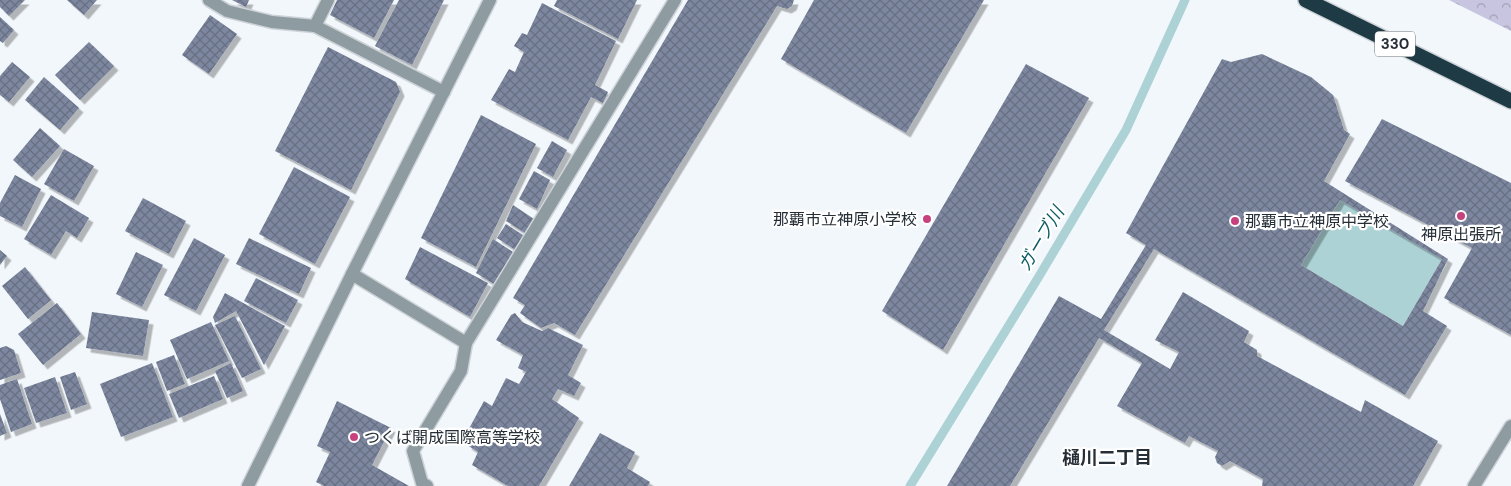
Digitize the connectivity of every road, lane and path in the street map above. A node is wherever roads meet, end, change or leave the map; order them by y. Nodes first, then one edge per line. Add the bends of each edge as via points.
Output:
1 (209, 0) edge
2 (328, 0) edge
3 (490, 0) edge
4 (675, 0) edge
5 (1306, 0) edge
6 (315, 26) junction
7 (444, 92) junction
8 (1511, 101) edge
9 (352, 274) junction
10 (466, 343) junction
11 (1511, 426) edge
12 (248, 486) edge
13 (427, 486) edge
14 (1474, 486) edge

1 - 6 street via 227,11 272,22
2 - 6 street
3 - 7 street
4 - 10 street
5 - 8 highway, 330
6 - 7 street
7 - 9 street
9 - 10 street
9 - 12 street
10 - 13 street via 461,371 412,451 422,483
11 - 14 street

